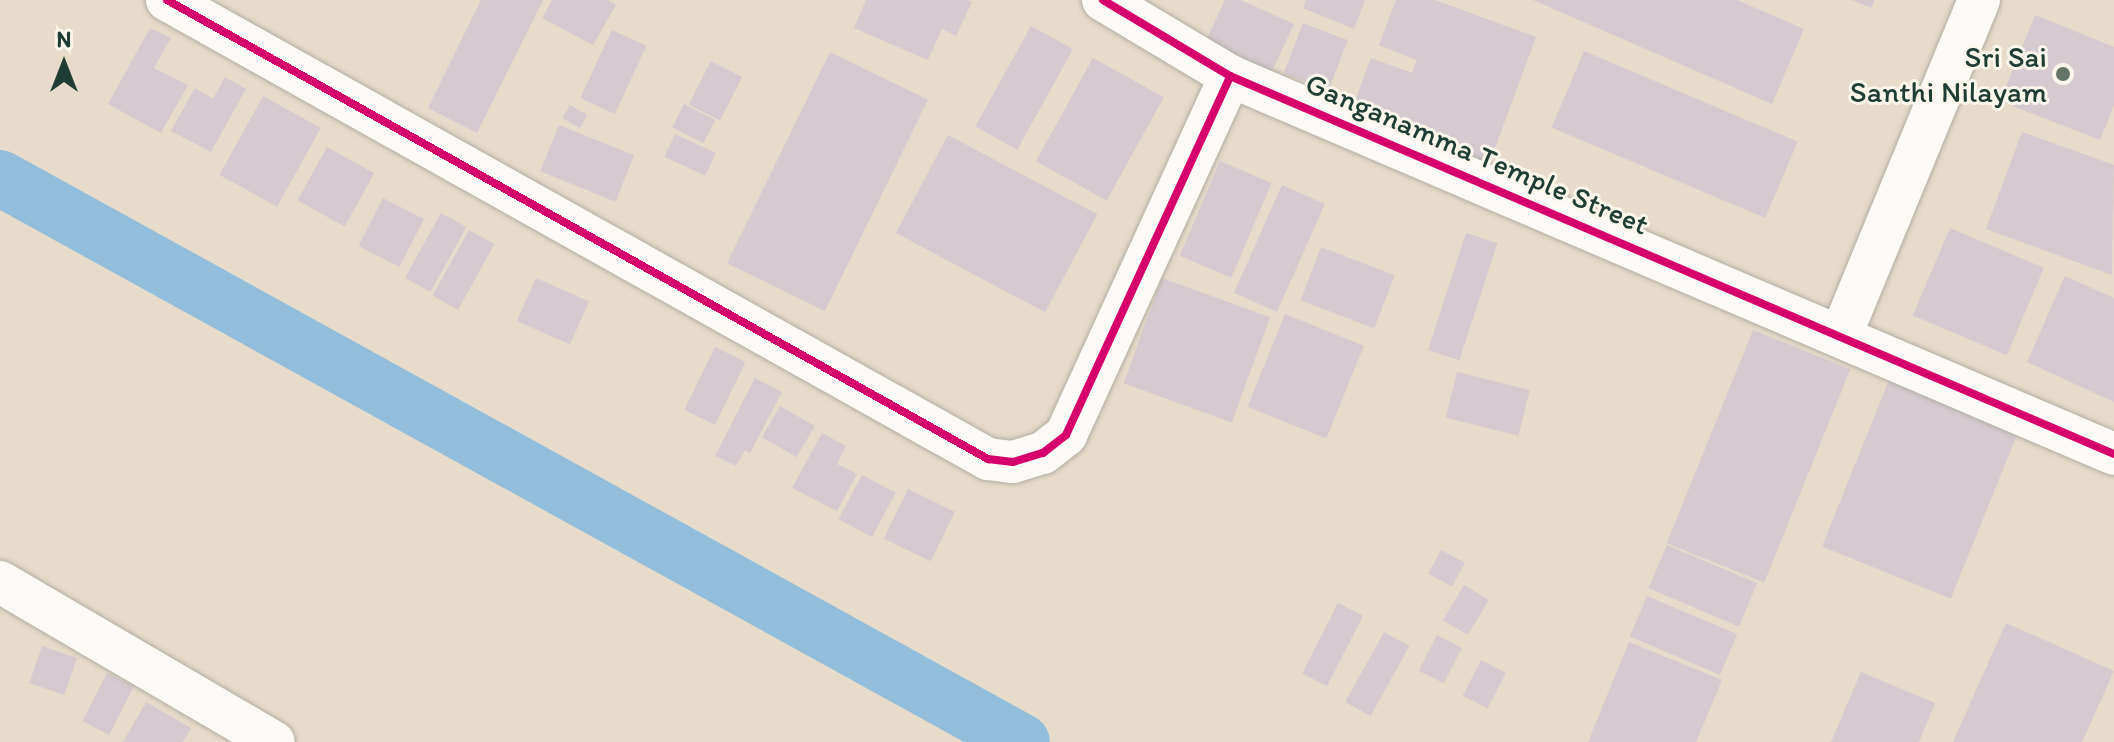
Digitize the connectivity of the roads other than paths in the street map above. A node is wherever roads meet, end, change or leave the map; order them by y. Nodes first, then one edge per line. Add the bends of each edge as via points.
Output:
1 (167, 0) edge
2 (1103, 0) edge
3 (1979, 0) edge
4 (1230, 76) junction
5 (1841, 335) junction
6 (2114, 454) edge
7 (0, 582) edge
8 (274, 742) edge

1 - 4 street via 988,459 1013,462 1043,453 1066,435
2 - 4 street, Ganganamma Temple Street
3 - 5 street
4 - 5 street, Ganganamma Temple Street
5 - 6 street, Ganganamma Temple Street
7 - 8 street

